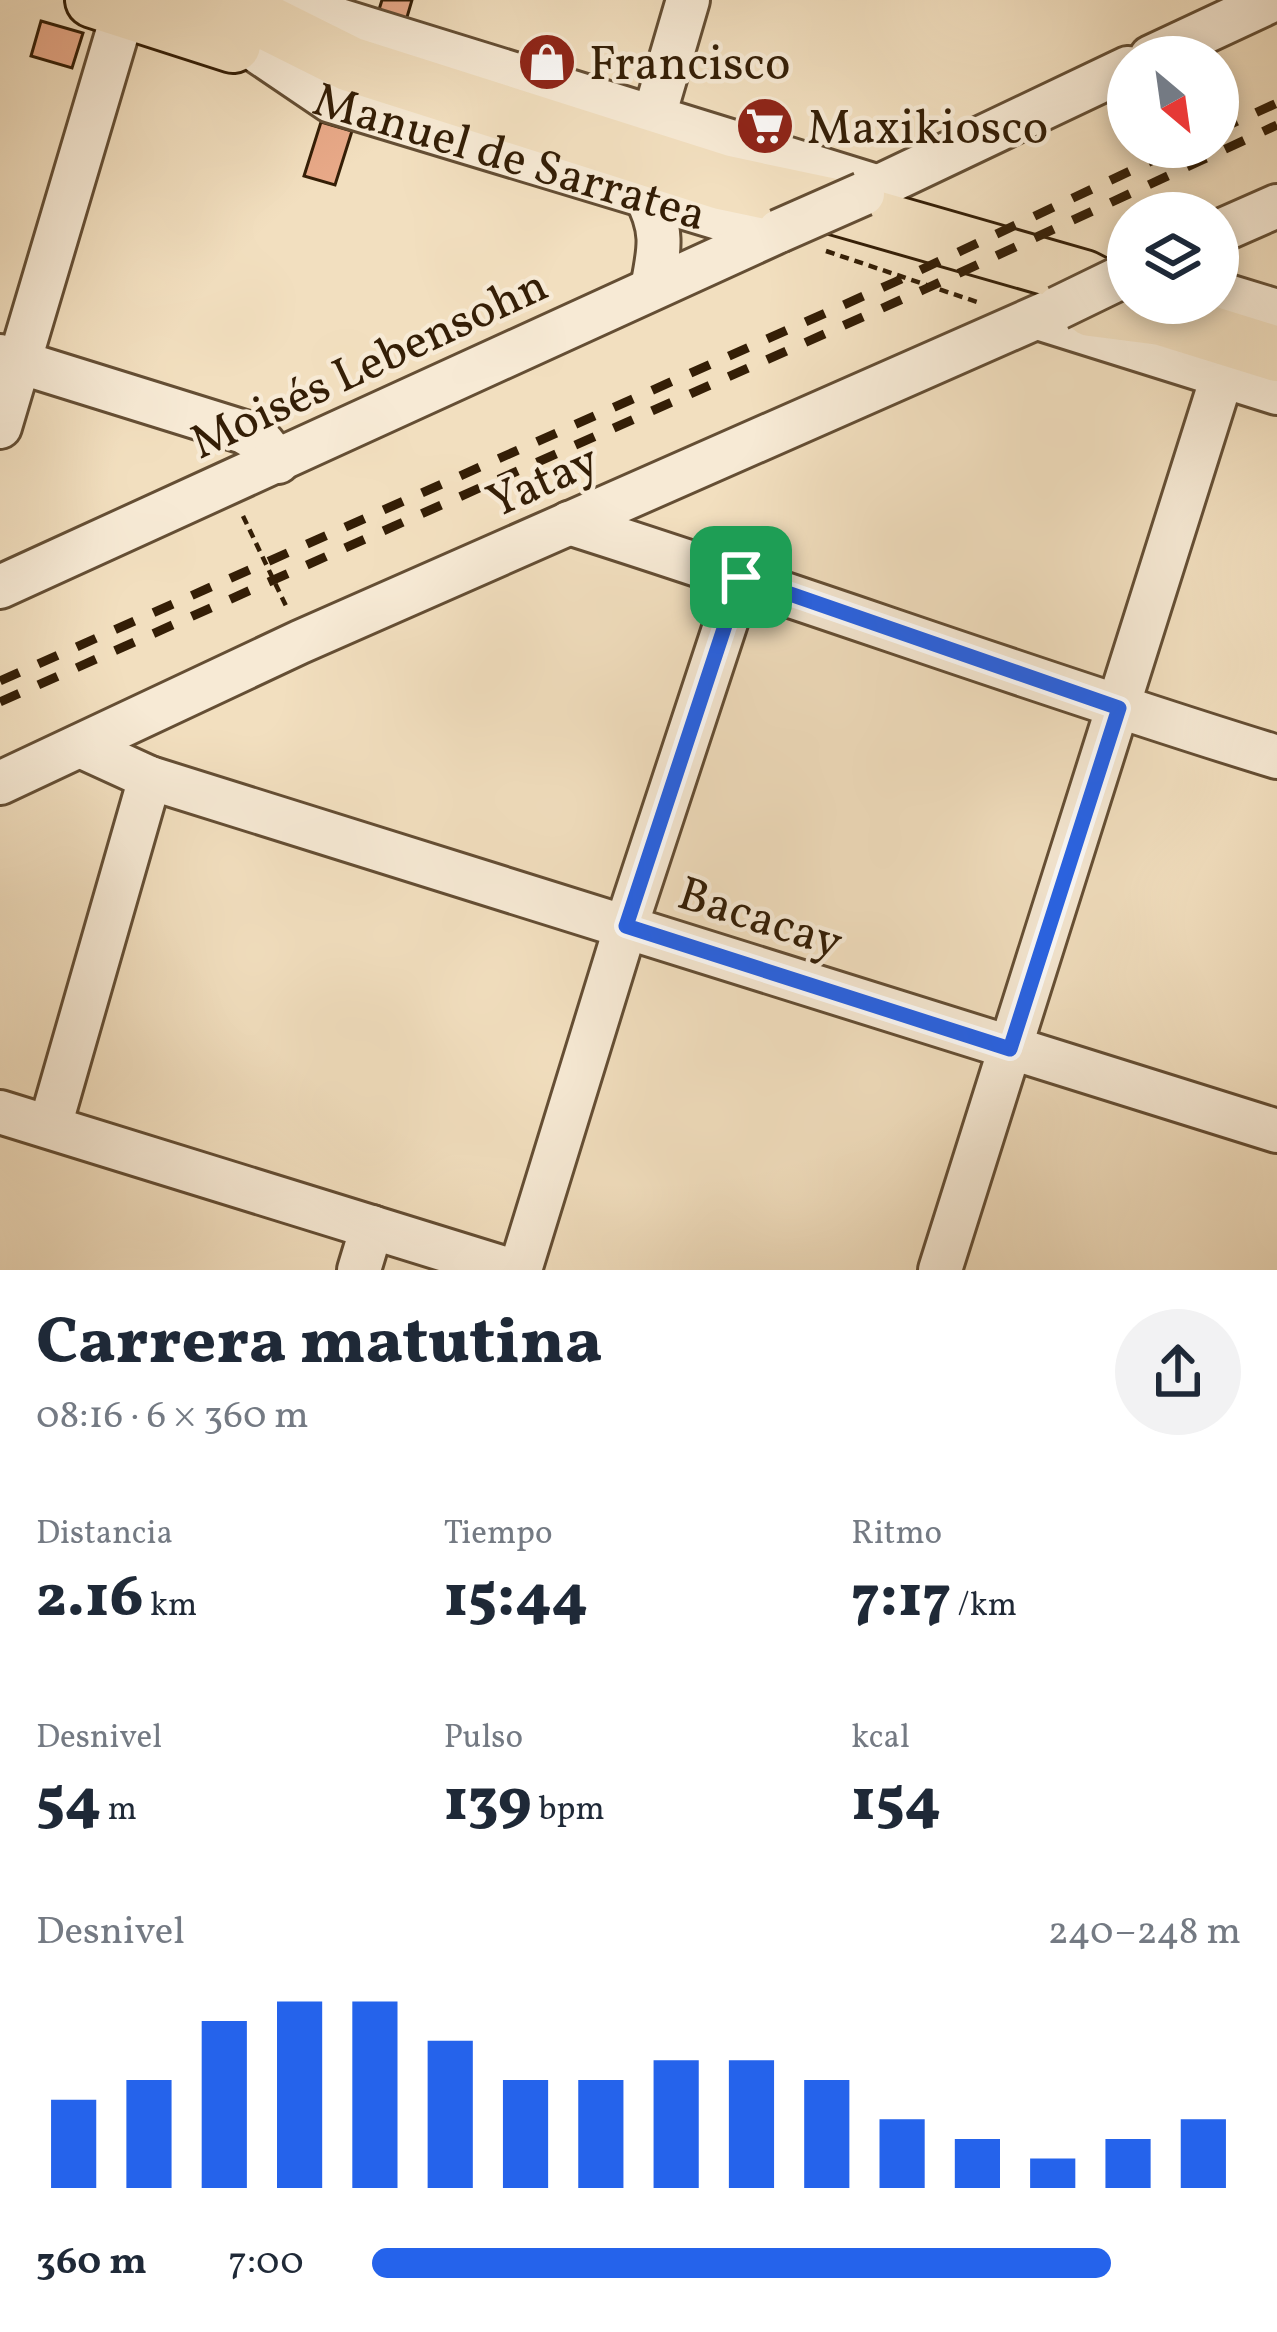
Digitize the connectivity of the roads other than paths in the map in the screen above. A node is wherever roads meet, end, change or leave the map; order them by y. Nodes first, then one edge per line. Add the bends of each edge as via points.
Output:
1 (194, 0) edge
2 (688, 0) edge
3 (1273, 0) edge
4 (108, 5) edge
5 (266, 25) edge
6 (1196, 36) edge
7 (1107, 78) edge
8 (654, 116) junction
9 (871, 191) junction
10 (644, 193) junction
11 (1277, 206) edge
12 (1239, 223) edge
13 (775, 232) junction
14 (1107, 284) edge
15 (652, 288) junction
16 (1239, 299) edge
17 (1107, 308) edge
18 (1277, 311) edge
19 (1046, 313) junction
20 (1190, 324) edge
21 (1277, 354) edge
22 (10, 359) edge
23 (1222, 377) junction
24 (1277, 393) edge
25 (0, 427) edge
26 (278, 462) junction
27 (569, 523) junction
28 (741, 577) junction
29 (0, 587) edge
30 (1119, 708) junction
31 (80, 746) junction
32 (1277, 757) edge
33 (150, 778) junction
34 (0, 783) edge
35 (626, 926) junction
36 (1010, 1049) junction
37 (0, 1112) edge
38 (50, 1126) junction
39 (1277, 1131) edge
40 (372, 1227) junction
41 (359, 1270) edge
42 (510, 1270) edge
43 (520, 1270) edge
44 (940, 1270) edge

1 - 5 main road
2 - 8 street
3 - 6 street
4 - 5 main road, Manuel de Sarratea
4 - 22 street
5 - 8 street via 336,20
5 - 10 street, Manuel de Sarratea via 331,101
5 - 17 main road, Manuel de Sarratea via 350,64 721,182 805,226 1084,308
7 - 9 street, Moisés Lebensohn
8 - 9 street
9 - 13 street, Moisés Lebensohn, bridge
10 - 13 street, Manuel de Sarratea
10 - 15 street via 660,235
11 - 12 street
13 - 15 street, Moisés Lebensohn
14 - 19 street, Yatay, bridge
15 - 26 street, Moisés Lebensohn
16 - 18 street
19 - 23 street
19 - 27 street, Yatay
20 - 21 main road, Manuel de Sarratea
22 - 25 street
22 - 26 street via 244,431
23 - 24 street
23 - 30 street
26 - 29 street, Moisés Lebensohn
27 - 28 street
27 - 31 street, Yatay
28 - 30 street
28 - 35 street
30 - 32 street
30 - 36 street
31 - 33 street, Bacacay
31 - 34 street, Yatay
33 - 35 street, Bacacay
33 - 38 street
35 - 36 street, Bacacay
35 - 43 street
36 - 39 street, Bacacay
36 - 44 street
37 - 38 street
38 - 40 street
40 - 41 street
40 - 42 street

